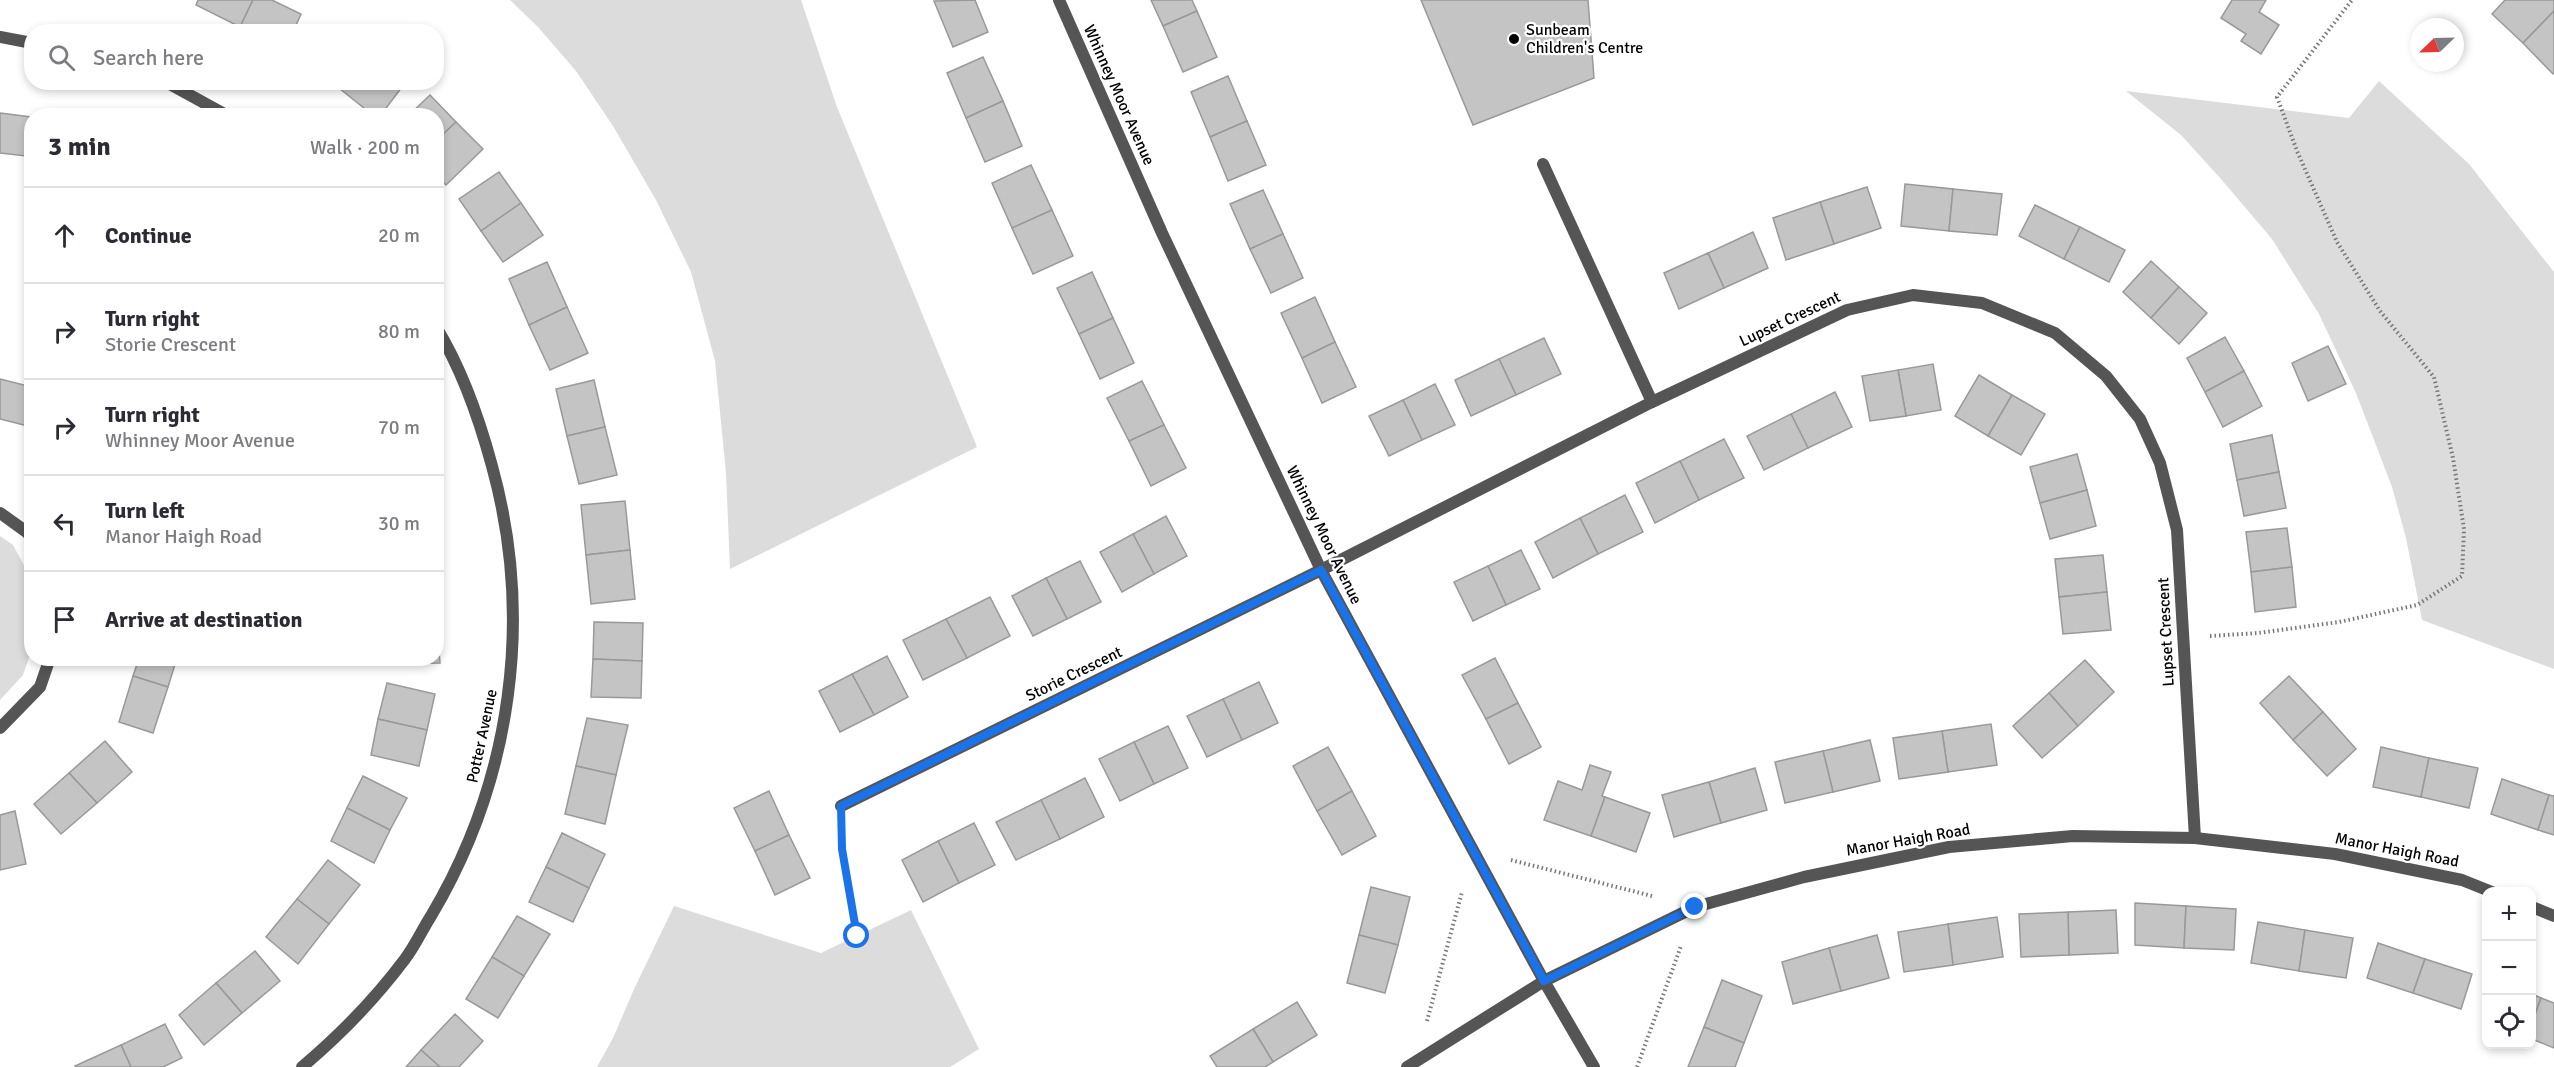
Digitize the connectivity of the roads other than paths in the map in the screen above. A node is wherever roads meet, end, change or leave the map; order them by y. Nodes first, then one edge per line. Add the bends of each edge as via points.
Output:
1 (1059, 0) edge
2 (0, 37) edge
3 (24, 42) edge
4 (181, 90) edge
5 (213, 108) edge
6 (1543, 164) dead end
7 (444, 344) edge
8 (1652, 402) junction
9 (0, 513) edge
10 (24, 530) edge
11 (1321, 570) junction
12 (47, 666) edge
13 (0, 728) edge
14 (841, 806) road end
15 (2195, 838) junction
16 (2482, 887) edge
17 (2536, 909) edge
18 (2554, 916) edge
19 (1544, 981) junction
20 (302, 1067) edge
21 (1407, 1067) edge
22 (1594, 1067) edge

1 - 11 street, Whinney Moor Avenue via 1162,233
2 - 3 street
4 - 5 street
6 - 8 street
7 - 20 street, Potter Avenue via 479,416 504,507 514,602 510,696 489,789 454,877 406,958 344,1031
8 - 11 street, Lupset Crescent
8 - 15 street, Lupset Crescent via 1847,310 1913,295 1982,303 2055,333 2106,376 2140,419 2160,463 2177,530
9 - 10 street
11 - 14 street, Storie Crescent
11 - 19 street, Whinney Moor Avenue
12 - 13 street via 40,687
15 - 16 street, Manor Haigh Road via 2335,854
15 - 19 street, Manor Haigh Road via 2073,836 1949,847 1804,877 1695,907
17 - 18 street
19 - 21 street, Manor Haigh Road
19 - 22 street, Whinney Moor Avenue

